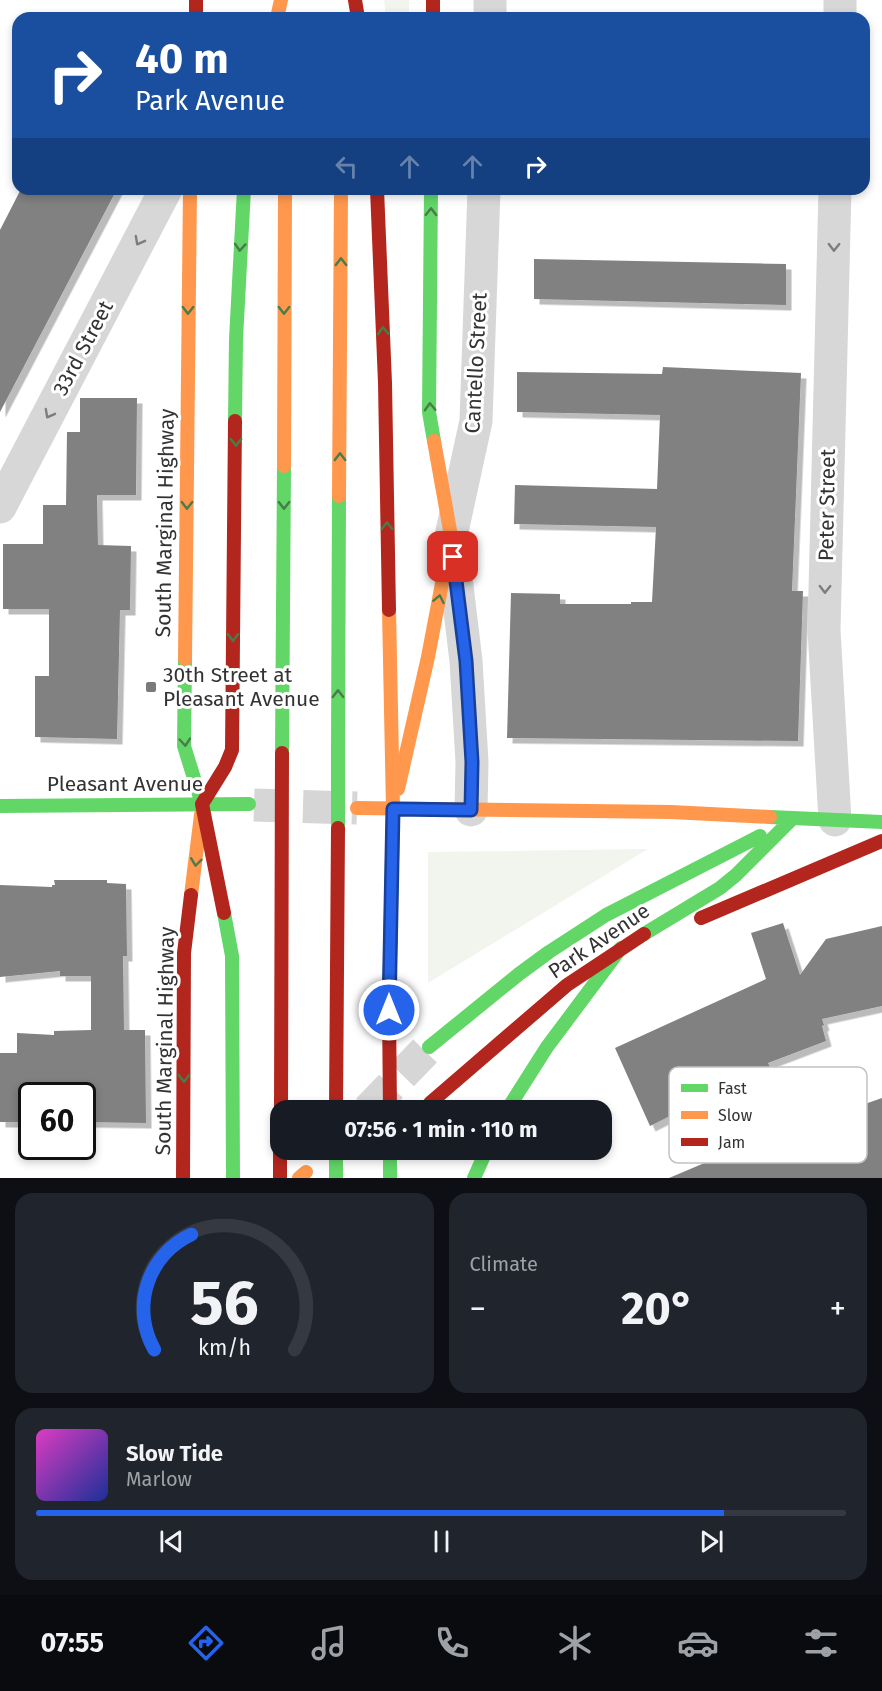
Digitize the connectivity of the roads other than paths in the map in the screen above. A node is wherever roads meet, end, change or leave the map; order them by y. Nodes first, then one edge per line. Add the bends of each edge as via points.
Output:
1 (163, 195) edge
2 (190, 195) edge
3 (244, 195) edge
4 (285, 195) edge
5 (342, 195) edge
6 (377, 195) edge
7 (431, 195) edge
8 (484, 195) edge
9 (835, 195) edge
10 (0, 507) edge
11 (451, 536) junction
12 (202, 804) junction
13 (249, 804) tunnel mouth
14 (0, 806) edge
15 (357, 808) tunnel mouth
16 (393, 809) junction
17 (471, 810) junction
18 (794, 818) junction
19 (834, 820) junction
20 (882, 822) edge
21 (882, 842) edge
22 (621, 948) junction
23 (429, 1047) tunnel mouth
24 (280, 1100) edge
25 (336, 1100) edge
26 (390, 1100) edge
27 (433, 1100) edge
28 (513, 1100) edge
29 (280, 1160) edge
30 (336, 1160) edge
31 (390, 1160) edge
32 (482, 1160) edge
33 (183, 1178) edge
34 (233, 1178) edge
35 (280, 1178) edge
36 (336, 1178) edge
37 (390, 1178) edge
38 (474, 1178) edge

1 -> 10 street, 33rd Street
2 -> 12 main road, South Marginal Highway via 184,746
3 -> 12 main road via 236,339 232,750
4 -> 24 main road, bridge
25 -> 5 main road, bridge
16 -> 6 main road
11 -> 7 main road, Cantello Street via 429,412
8 - 11 street, Cantello Street via 476,421
9 -> 19 street, Peter Street via 824,630
16 -> 11 main road, Cantello Street
11 - 17 street, Cantello Street via 466,661
12 - 13 main road, Pleasant Avenue
12 - 14 main road, Pleasant Avenue
12 -> 33 main road, South Marginal Highway via 184,953
12 - 34 main road via 232,956
15 - 16 main road
16 - 17 main road
16 - 26 main road, bridge
17 - 18 main road
18 - 19 main road
18 - 22 main road, Park Avenue via 720,888
18 - 23 main road, Park Avenue via 606,915 519,974
19 - 20 main road
21 - 22 main road
22 - 27 main road, Park Avenue via 567,985
22 - 28 main road
29 - 35 main road
30 - 36 main road, bridge
31 - 37 main road
32 - 38 main road

